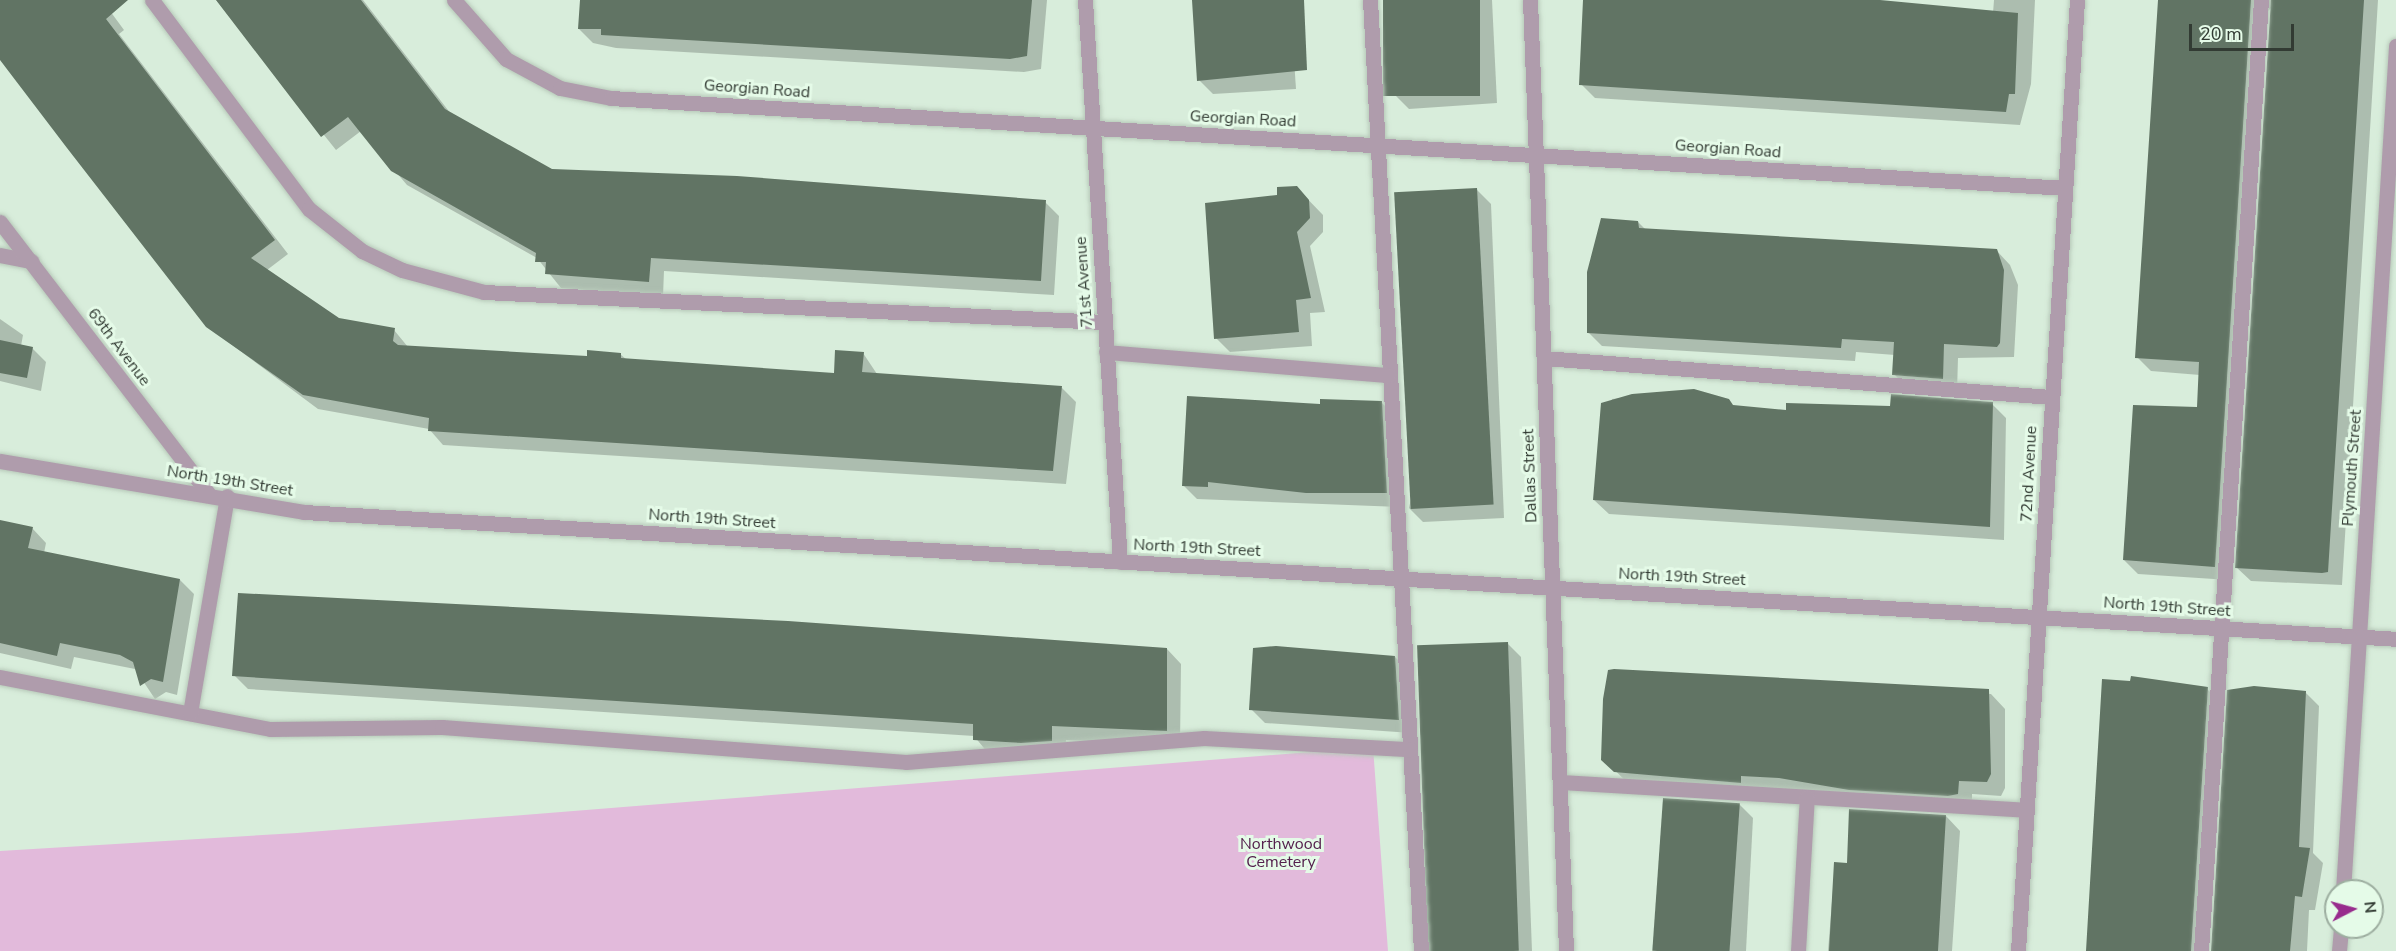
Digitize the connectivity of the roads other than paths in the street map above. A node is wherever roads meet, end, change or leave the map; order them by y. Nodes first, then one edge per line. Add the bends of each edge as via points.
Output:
1 (152, 0) edge
2 (454, 0) edge
3 (1085, 0) edge
4 (1370, 0) edge
5 (1530, 0) edge
6 (2077, 0) edge
7 (2261, 0) edge
8 (2396, 46) edge
9 (1092, 128) junction
10 (1375, 145) junction
11 (1537, 154) junction
12 (2064, 188) junction
13 (0, 222) edge
14 (0, 255) edge
15 (30, 261) junction
16 (1104, 322) junction
17 (1106, 352) junction
18 (1544, 358) junction
19 (1388, 375) junction
20 (2051, 397) junction
21 (0, 460) edge
22 (209, 494) junction
23 (226, 496) junction
24 (1120, 562) junction
25 (1399, 578) junction
26 (1553, 588) junction
27 (2038, 617) junction
28 (2223, 628) junction
29 (2359, 637) junction
30 (2396, 639) edge
31 (0, 676) edge
32 (190, 713) junction
33 (1410, 749) junction
34 (1560, 782) junction
35 (1807, 796) junction
36 (2026, 810) junction
37 (2344, 879) edge
38 (1421, 951) edge
39 (1566, 951) edge
40 (1798, 951) edge
41 (2018, 951) edge
42 (2201, 951) edge

1 - 16 street via 309,209 362,251 402,270 484,292
2 - 9 street, Georgian Road via 506,59 561,88 611,98
3 - 9 street, 71st Avenue
4 - 10 street
5 - 11 street, Dallas Street
6 - 12 street, 72nd Avenue
7 - 28 street
8 - 29 street, Plymouth Street
9 - 10 street, Georgian Road
9 - 16 street, 71st Avenue
10 - 11 street, Georgian Road
10 - 19 street
11 - 12 street, Georgian Road
11 - 18 street, Dallas Street
12 - 20 street, 72nd Avenue
13 - 15 street, 69th Avenue
14 - 15 street
15 - 22 street, 69th Avenue
16 - 17 street, 71st Avenue
17 - 19 street
17 - 24 street, 71st Avenue
18 - 20 street
18 - 26 street, Dallas Street
19 - 25 street
20 - 27 street, 72nd Avenue
21 - 22 street, North 19th Street via 98,481
22 - 23 street, North 19th Street
23 - 24 street, North 19th Street via 304,512
23 - 32 street
24 - 25 street, North 19th Street
25 - 26 street, North 19th Street
25 - 33 street
26 - 27 street, North 19th Street
26 - 34 street, Dallas Street
27 - 28 street, North 19th Street
27 - 36 street, 72nd Avenue
28 - 29 street, North 19th Street
28 - 42 street
29 - 30 street, North 19th Street
29 - 37 street, Plymouth Street
31 - 32 street
32 - 33 street via 270,729 442,728 906,762 1204,738
33 - 38 street
34 - 35 street
34 - 39 street, Dallas Street
35 - 36 street
35 - 40 street
36 - 41 street, 72nd Avenue

